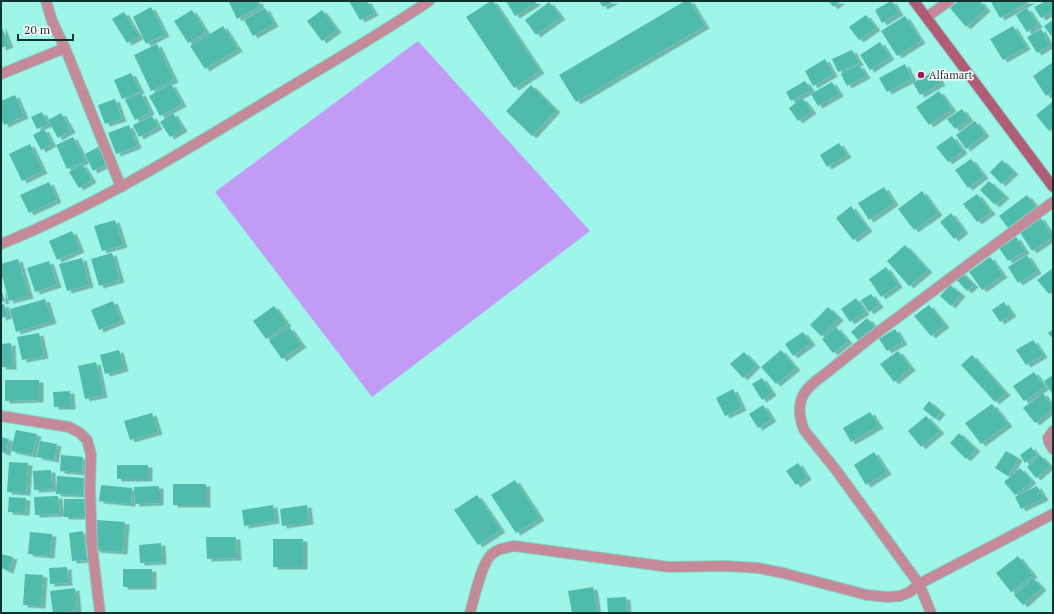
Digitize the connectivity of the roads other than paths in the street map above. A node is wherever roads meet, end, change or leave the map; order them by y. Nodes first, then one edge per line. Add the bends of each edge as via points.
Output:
1 (46, 1) edge
2 (429, 1) edge
3 (914, 1) edge
4 (949, 1) edge
5 (927, 18) junction
6 (65, 48) junction
7 (1, 74) edge
8 (121, 186) junction
9 (1053, 187) edge
10 (1053, 202) edge
11 (1, 244) edge
12 (1, 416) edge
13 (1053, 431) edge
14 (1053, 449) edge
15 (1053, 514) edge
16 (919, 584) junction
17 (100, 613) edge
18 (470, 613) edge
19 (931, 613) edge

1 - 6 street
2 - 8 street via 366,42
3 - 5 main road
4 - 5 street
5 - 9 main road
6 - 7 street
6 - 8 street
8 - 11 street via 93,202
10 - 16 street via 841,361 812,384 800,400 804,430
12 - 17 street via 69,427 87,440 91,454 92,547
13 - 14 street via 1048,438
15 - 16 street
16 - 18 street via 910,592 888,597 867,595 758,568 669,566 514,546 500,548 490,556
16 - 19 street

